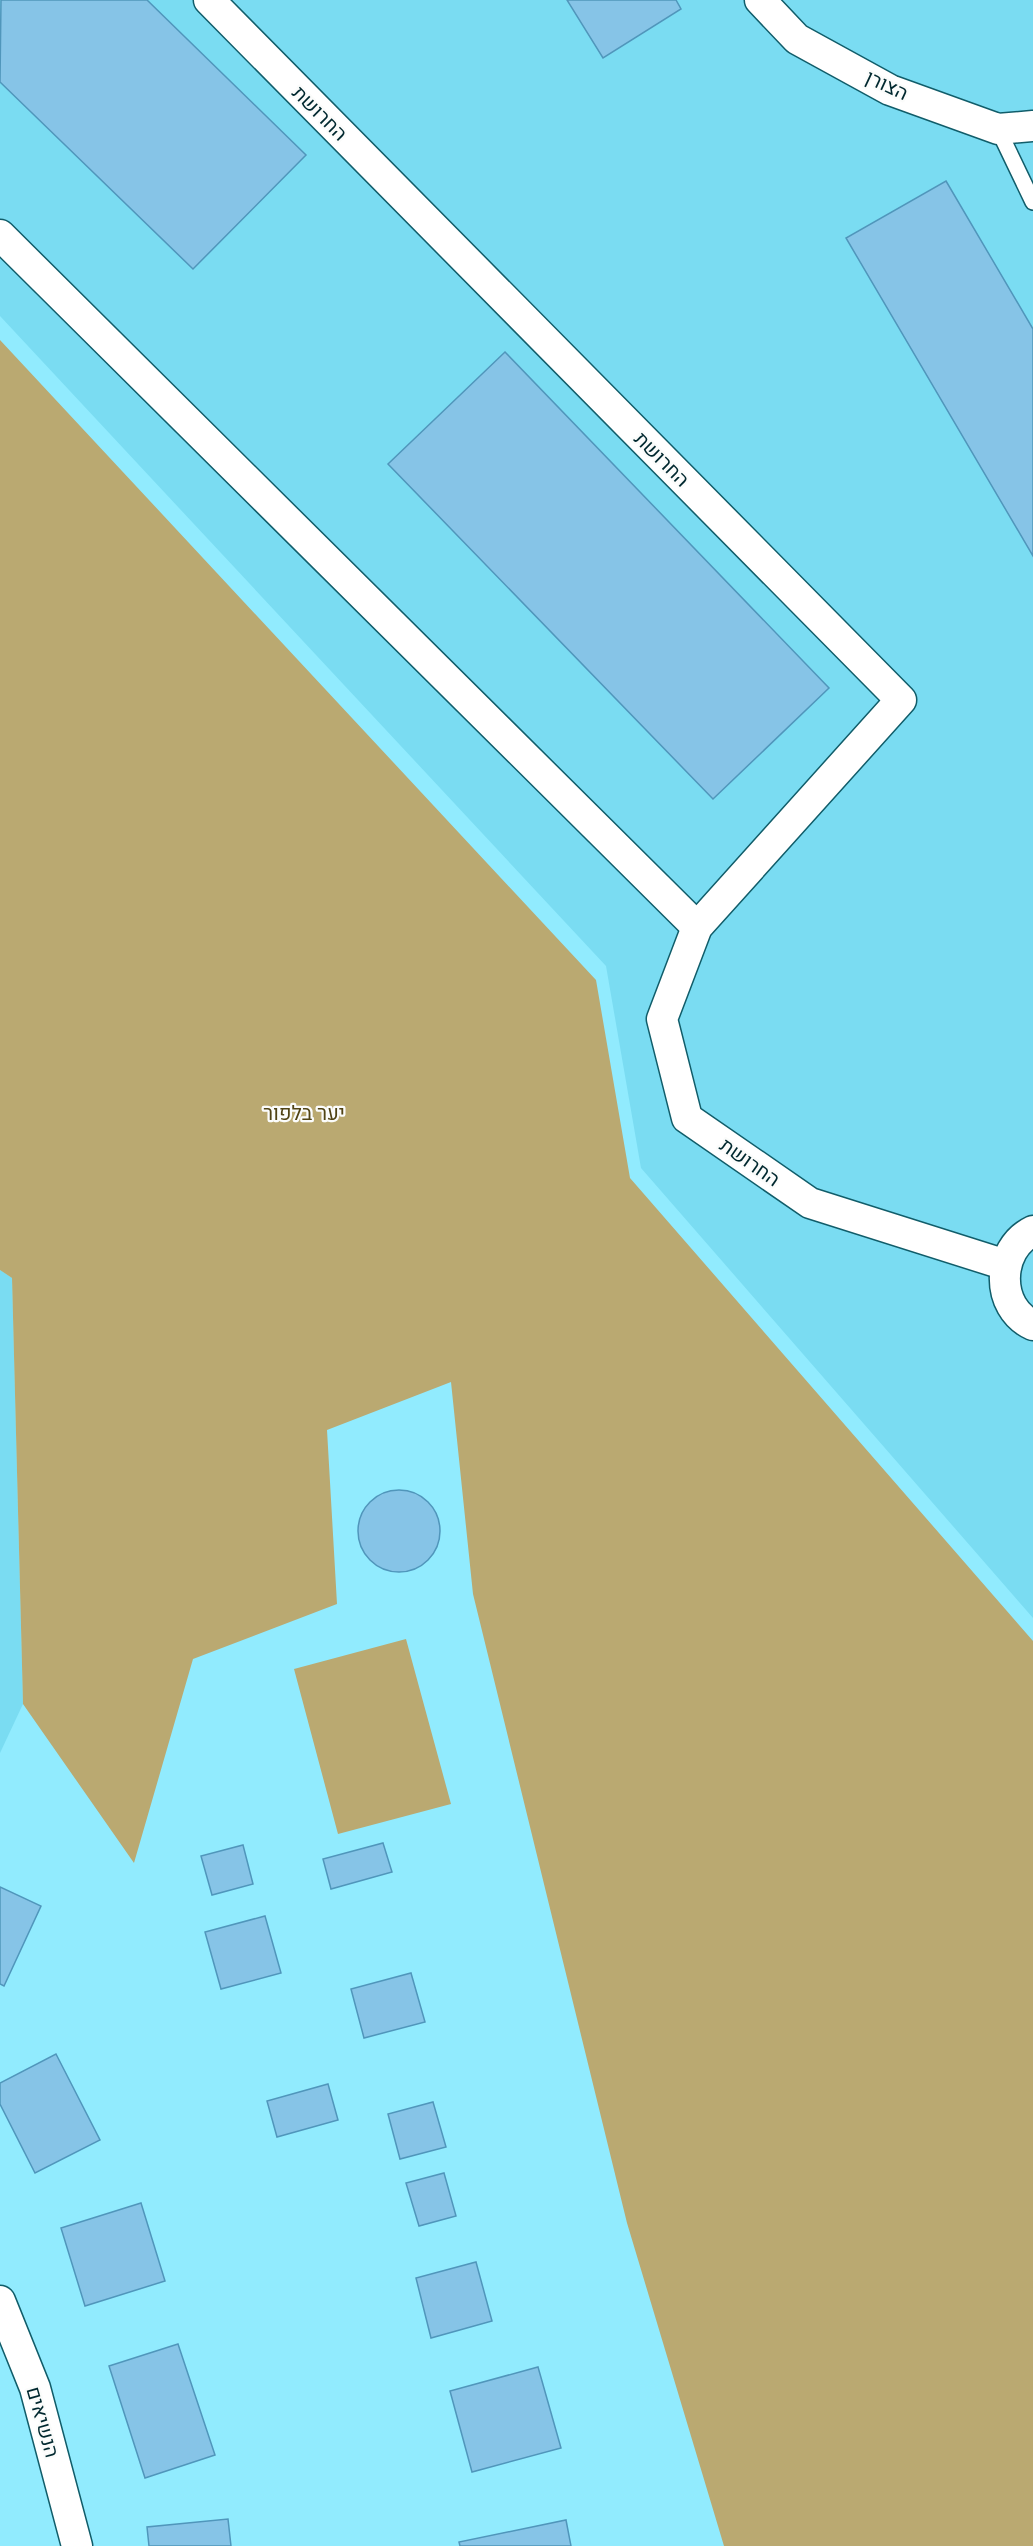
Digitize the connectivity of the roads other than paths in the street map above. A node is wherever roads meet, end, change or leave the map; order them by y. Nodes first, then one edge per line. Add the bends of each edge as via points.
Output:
1 (209, 0) edge
2 (760, 0) edge
3 (1033, 126) edge
4 (998, 129) junction
5 (1033, 202) edge
6 (0, 235) edge
7 (697, 927) junction
8 (1033, 1231) edge
9 (1006, 1265) junction
10 (1033, 1325) edge
11 (0, 2301) edge
12 (77, 2546) edge

1 - 7 street, החרושת via 901,700
2 - 4 street, הצורן via 797,39 880,84
3 - 4 street, הצורן
4 - 5 lane
6 - 7 street
7 - 9 street, החרושת via 662,1019 687,1118 810,1203
8 - 9 street via 1013,1248
9 - 10 street via 1007,1298 1016,1312
11 - 12 street, הנשיאים via 35,2388

